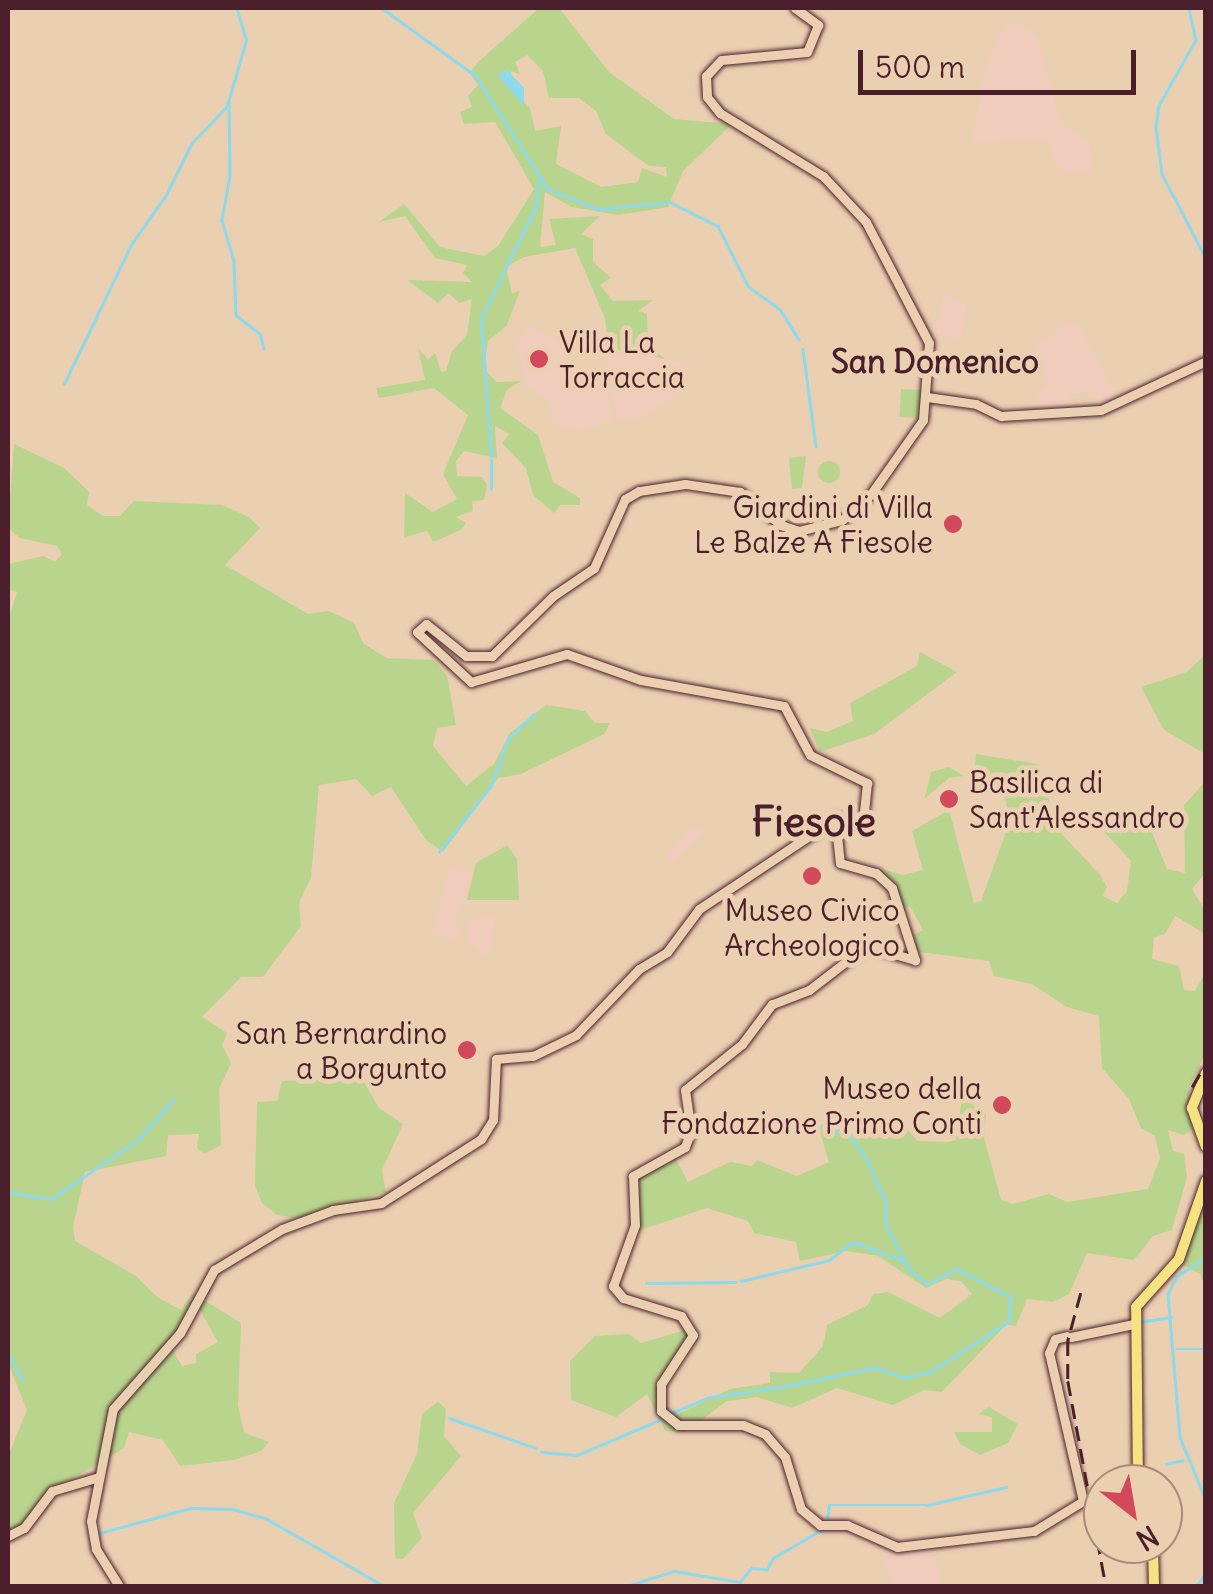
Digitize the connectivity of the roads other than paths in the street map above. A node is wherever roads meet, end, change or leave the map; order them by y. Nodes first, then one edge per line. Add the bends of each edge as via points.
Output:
1 (795, 8) edge
2 (1206, 360) edge
3 (927, 397) junction
4 (839, 824) junction
5 (1206, 1074) edge
6 (1206, 1147) edge
7 (1206, 1181) edge
8 (1134, 1324) junction
9 (1139, 1464) edge
10 (99, 1476) junction
11 (8, 1536) edge
12 (119, 1586) edge

1 - 3 main road via 818,25 807,52 721,60 706,76 707,97 838,190 894,272 928,340
2 - 3 main road via 1100,410 1001,416 976,404
3 - 4 main road via 923,420 872,494 835,523 788,529 745,495 712,487 639,491 625,499 594,568 553,596 492,656 466,656 426,624 418,632 471,682 566,654 641,680 784,706 810,755 866,782 862,822
4 - 8 main road via 840,864 876,873 892,888 915,960 866,946 814,986 772,1004 742,1044 686,1087 685,1147 632,1176 635,1225 612,1279 620,1296 677,1314 690,1327 689,1349 658,1391 665,1417 682,1426 760,1430 783,1452 810,1520 847,1526 892,1546 1034,1532 1083,1499 1049,1352 1053,1341
4 - 10 main road via 699,910 576,1034 533,1056 496,1059 490,1129 380,1203 283,1229 214,1270 183,1328 116,1402
5 - 6 main road via 1192,1108
7 - 8 main road via 1180,1256 1137,1304
8 - 9 main road
10 - 11 main road via 55,1489 22,1530
10 - 12 main road via 92,1536

